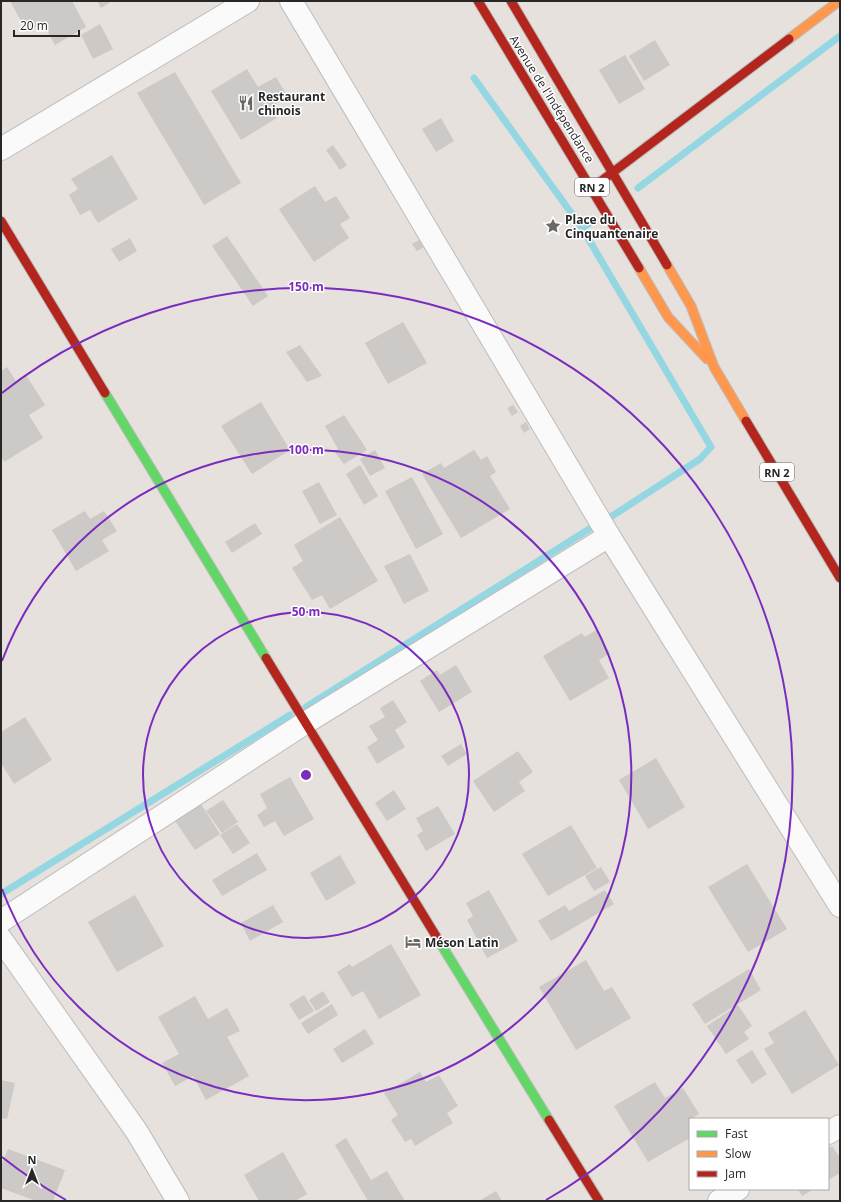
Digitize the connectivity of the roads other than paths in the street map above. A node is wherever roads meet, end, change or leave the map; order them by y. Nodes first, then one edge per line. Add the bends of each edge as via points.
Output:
1 (248, 1) edge
2 (292, 1) edge
3 (478, 1) edge
4 (511, 1) edge
5 (839, 1) edge
6 (1, 149) edge
7 (612, 172) junction
8 (592, 188) junction
9 (1, 221) edge
10 (714, 367) junction
11 (609, 536) junction
12 (840, 578) edge
13 (304, 723) junction
14 (840, 906) edge
15 (1, 921) edge
16 (1, 939) edge
17 (840, 1126) edge
18 (829, 1132) edge
19 (736, 1190) edge
20 (178, 1201) edge
21 (599, 1201) edge
22 (719, 1201) edge

1 - 6 street
2 - 11 street
3 - 8 main road, Avenue de l'Indépendance / RN 2
4 - 7 main road, Avenue de l'Indépendance / RN 2
5 - 7 main road
7 - 8 main road
7 - 10 main road, Avenue de l'Indépendance / RN 2 via 691,306
8 - 10 main road, Avenue de l'Indépendance / RN 2 via 668,317
9 - 13 main road
10 - 12 main road, Avenue de l'Indépendance / RN 2
11 - 13 street
11 - 14 street
13 - 15 street
13 - 21 main road
16 - 20 street via 138,1132
17 - 18 street
19 - 22 street

